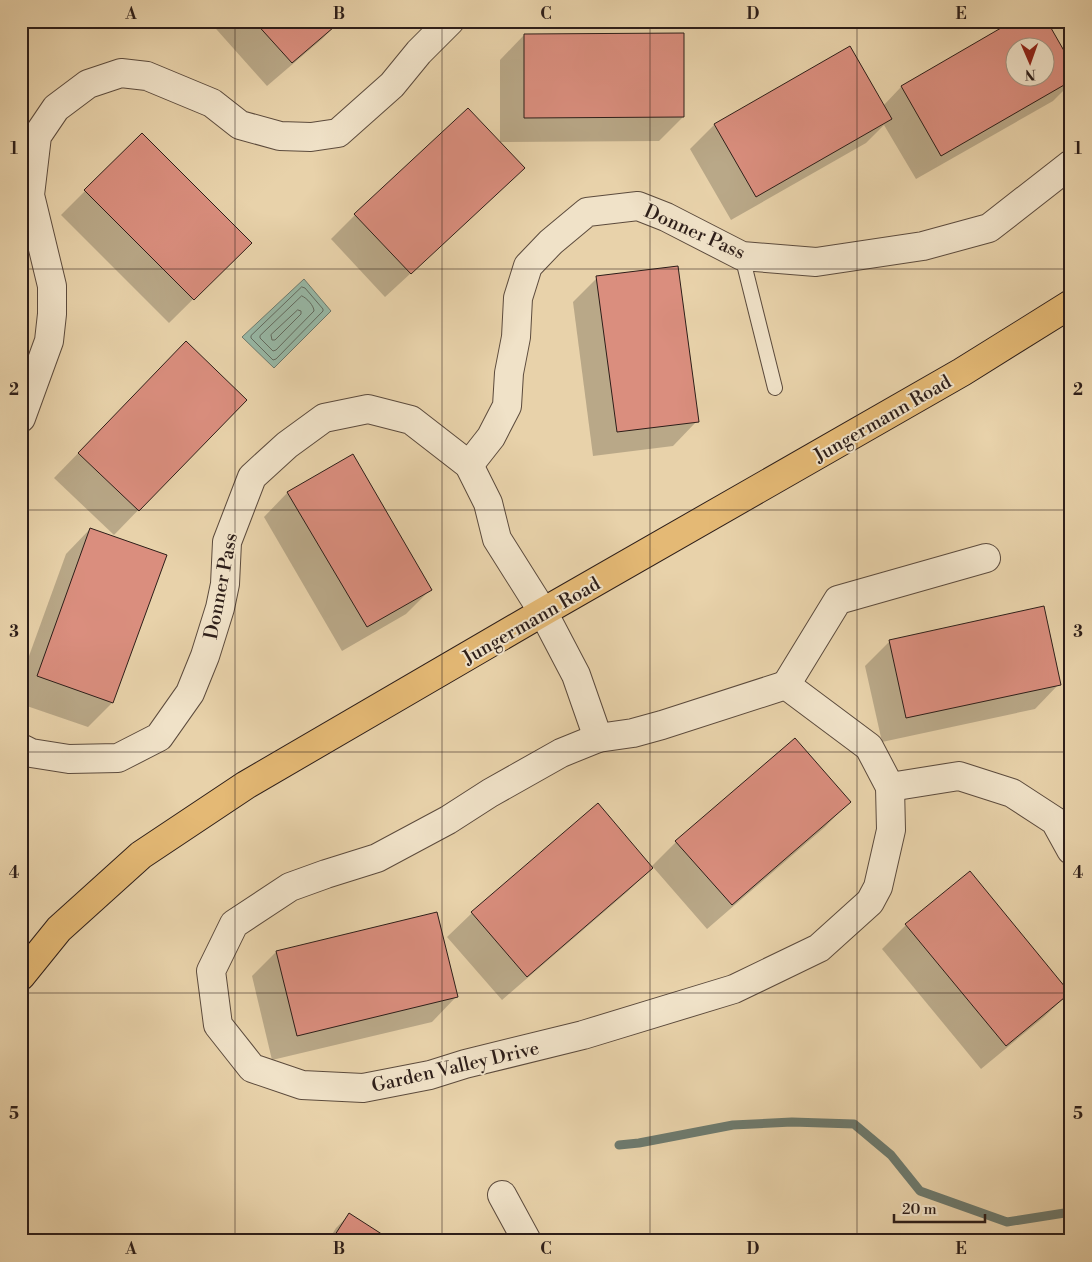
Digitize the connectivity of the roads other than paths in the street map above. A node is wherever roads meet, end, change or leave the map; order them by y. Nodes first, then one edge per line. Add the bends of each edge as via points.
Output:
1 (450, 21) edge
2 (1071, 164) edge
3 (742, 256) junction
4 (1071, 304) edge
5 (776, 388) dead end
6 (21, 418) edge
7 (469, 465) junction
8 (986, 558) dead end
9 (543, 612) junction
10 (786, 684) junction
11 (598, 738) junction
12 (21, 748) edge
13 (890, 787) junction
14 (1071, 850) edge
15 (21, 976) edge
16 (502, 1195) dead end
17 (527, 1241) edge

1 - 6 street via 392,85 338,133 311,137 280,136 240,125 212,103 147,76 121,73 88,84 56,108 37,136 30,196 52,286 49,341
2 - 3 street, Donner Pass via 989,228 923,246 816,262
3 - 5 lane
3 - 7 street, Donner Pass via 638,206 588,212 528,266 518,298 507,406 491,437
4 - 9 main road, Jungermann Road via 962,372
7 - 9 street, Donner Pass via 488,503 497,539
7 - 12 street, Donner Pass via 411,420 368,409 324,418 287,445 252,477 226,542 225,584 206,656 190,693 159,737 118,758 69,759 31,753
8 - 10 street via 838,600
9 - 11 street via 576,675
9 - 15 main road, Jungermann Road via 246,785 141,855 59,929
10 - 11 street, Garden Valley Drive via 662,725
10 - 13 street, Garden Valley Drive via 869,747
11 - 13 street, Garden Valley Drive via 561,753 377,858 290,887 234,924 211,971 218,1025 252,1068 302,1085 363,1088 430,1075 583,1035 734,989 819,948 870,902 878,887 891,830
13 - 14 street via 958,776 1012,793 1055,820
16 - 17 street

